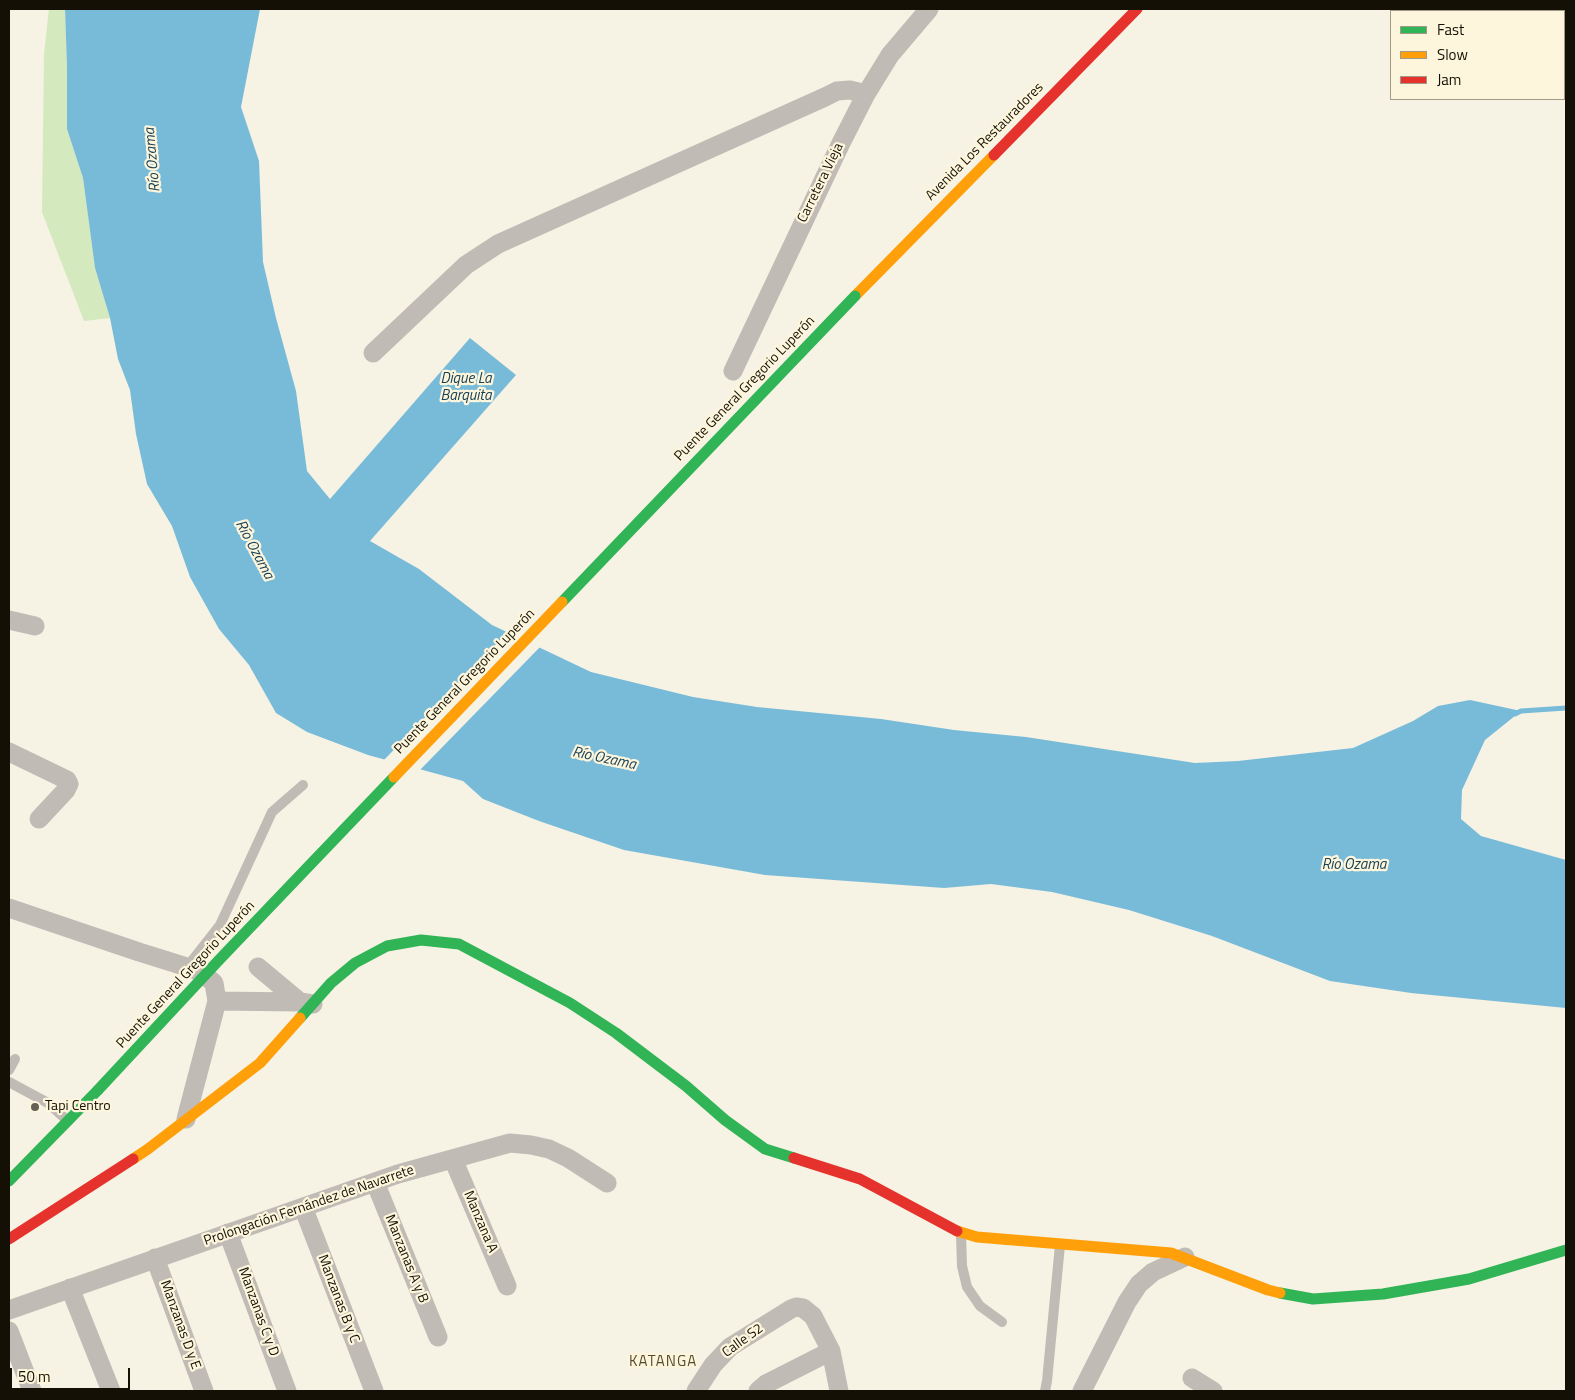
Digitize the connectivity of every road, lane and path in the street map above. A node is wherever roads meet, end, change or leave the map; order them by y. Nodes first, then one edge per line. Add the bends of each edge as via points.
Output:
1 (930, 9) edge
2 (1137, 9) edge
3 (866, 94) junction
4 (855, 296) joint
5 (373, 353) dead end
6 (733, 370) dead end
7 (9, 620) edge
8 (35, 626) dead end
9 (9, 752) edge
10 (303, 785) dead end
11 (39, 819) dead end
12 (9, 908) edge
13 (187, 967) junction
14 (258, 967) dead end
15 (217, 1001) junction
16 (306, 1003) junction
17 (15, 1060) dead end
18 (9, 1070) edge
19 (9, 1082) edge
20 (186, 1119) junction
21 (69, 1121) junction
22 (453, 1159) junction
23 (9, 1181) edge
24 (375, 1182) junction
25 (607, 1183) dead end
26 (302, 1207) junction
27 (228, 1233) junction
28 (961, 1233) junction
29 (9, 1239) edge
30 (1060, 1244) junction
31 (1566, 1250) edge
32 (1185, 1257) junction
33 (155, 1258) junction
34 (507, 1286) dead end
35 (70, 1288) junction
36 (9, 1310) edge
37 (1002, 1322) dead end
38 (9, 1331) edge
39 (438, 1337) dead end
40 (831, 1352) junction
41 (1192, 1378) dead end
42 (32, 1391) edge
43 (111, 1391) edge
44 (204, 1391) edge
45 (287, 1391) edge
46 (374, 1391) edge
47 (696, 1391) edge
48 (758, 1391) edge
49 (839, 1391) edge
50 (1045, 1391) edge
51 (1082, 1391) edge
52 (1213, 1391) edge

1 - 3 street, Carretera Vieja via 890,55
2 - 4 street, Avenida Los Restauradores
3 - 5 street via 850,90 824,97 498,244 466,265
3 - 6 street, Carretera Vieja
4 - 21 street, Puente General Gregorio Luperón, bridge via 218,960
7 - 8 street
9 - 11 street via 67,780 69,784
10 - 13 lane via 272,812 220,926
12 - 13 street
13 - 15 street via 201,972 214,983
14 - 16 street
15 - 16 street
15 - 20 street
16 - 20 street via 260,1063
16 - 28 street via 355,963 388,946 421,940 458,944 570,1003 616,1033 765,1149 860,1179
17 - 18 lane
19 - 21 lane via 48,1103
20 - 29 street via 148,1149
21 - 23 street, Puente General Gregorio Luperón
22 - 24 street, Prolongación Fernández de Navarrete
22 - 25 street, Prolongación Fernández de Navarrete via 510,1143 532,1145 568,1158
22 - 34 street, Manzana A
24 - 26 street, Prolongación Fernández de Navarrete
24 - 39 street, Manzanas A y B
26 - 27 street, Prolongación Fernández de Navarrete
26 - 46 street, Manzanas B y C
27 - 33 street, Prolongación Fernández de Navarrete
27 - 45 street, Manzanas C y D
28 - 30 street
28 - 37 lane via 962,1266 967,1287 980,1306
30 - 32 street via 1154,1251
30 - 50 lane
31 - 32 street via 1468,1279 1383,1294 1313,1299 1268,1290
32 - 51 street via 1152,1272 1139,1284
33 - 35 street, Prolongación Fernández de Navarrete
33 - 44 street, Manzanas D y E
35 - 36 street, Prolongación Fernández de Navarrete
35 - 43 street
38 - 42 street
40 - 47 street, Calle S2 via 814,1316 802,1308 791,1309 730,1347
40 - 48 street
40 - 49 street
41 - 52 street

